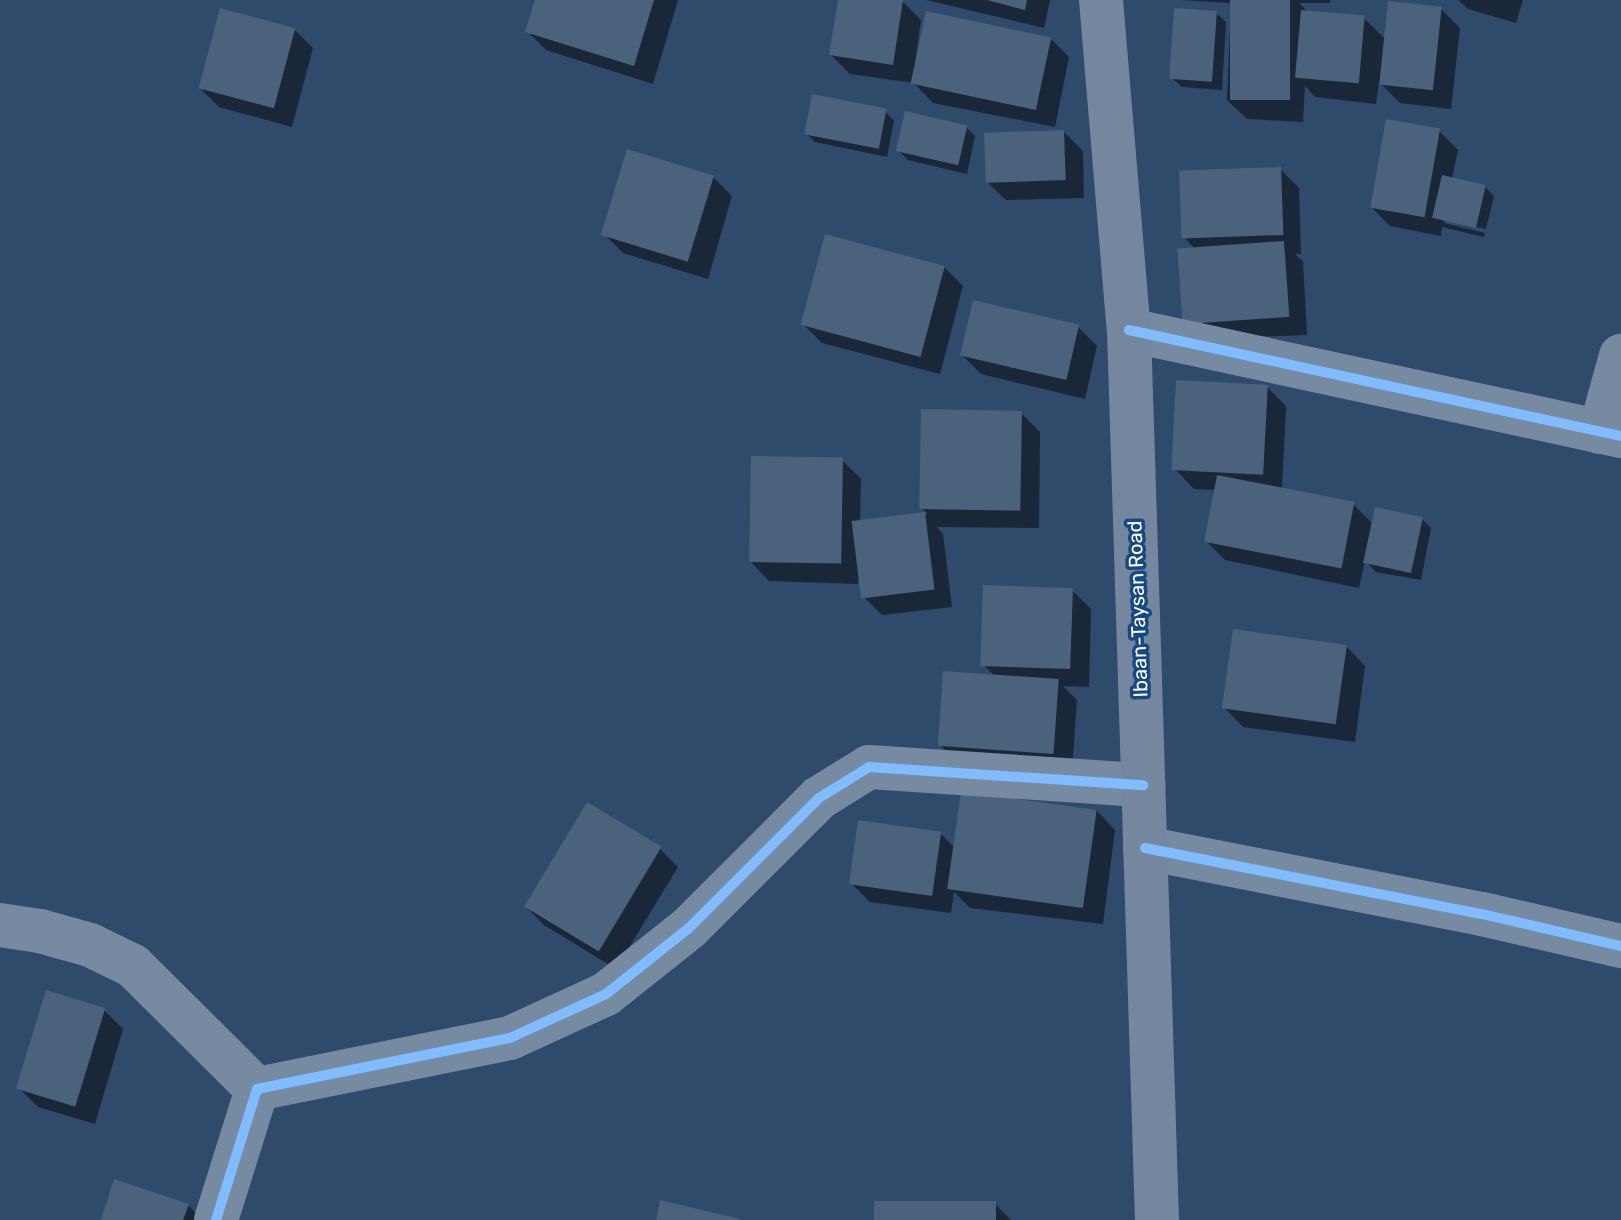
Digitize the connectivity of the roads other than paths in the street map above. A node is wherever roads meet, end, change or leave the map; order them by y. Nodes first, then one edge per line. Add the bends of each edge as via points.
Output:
1 (1101, 0) edge
2 (1129, 330) junction
3 (1621, 356) edge
4 (1610, 434) edge
5 (1143, 785) junction
6 (1145, 848) junction
7 (0, 925) edge
8 (1621, 946) edge
9 (257, 1089) junction
10 (216, 1220) edge
11 (1157, 1220) edge

1 - 2 main road, Ibaan-Taysan Road
2 - 4 street
2 - 5 main road, Ibaan-Taysan Road
3 - 4 street
5 - 6 main road, Ibaan-Taysan Road
5 - 9 street via 869,767 819,798 689,928 606,994 510,1038
6 - 8 street
6 - 11 main road, Ibaan-Taysan Road
7 - 9 street via 90,945 133,966
9 - 10 street

